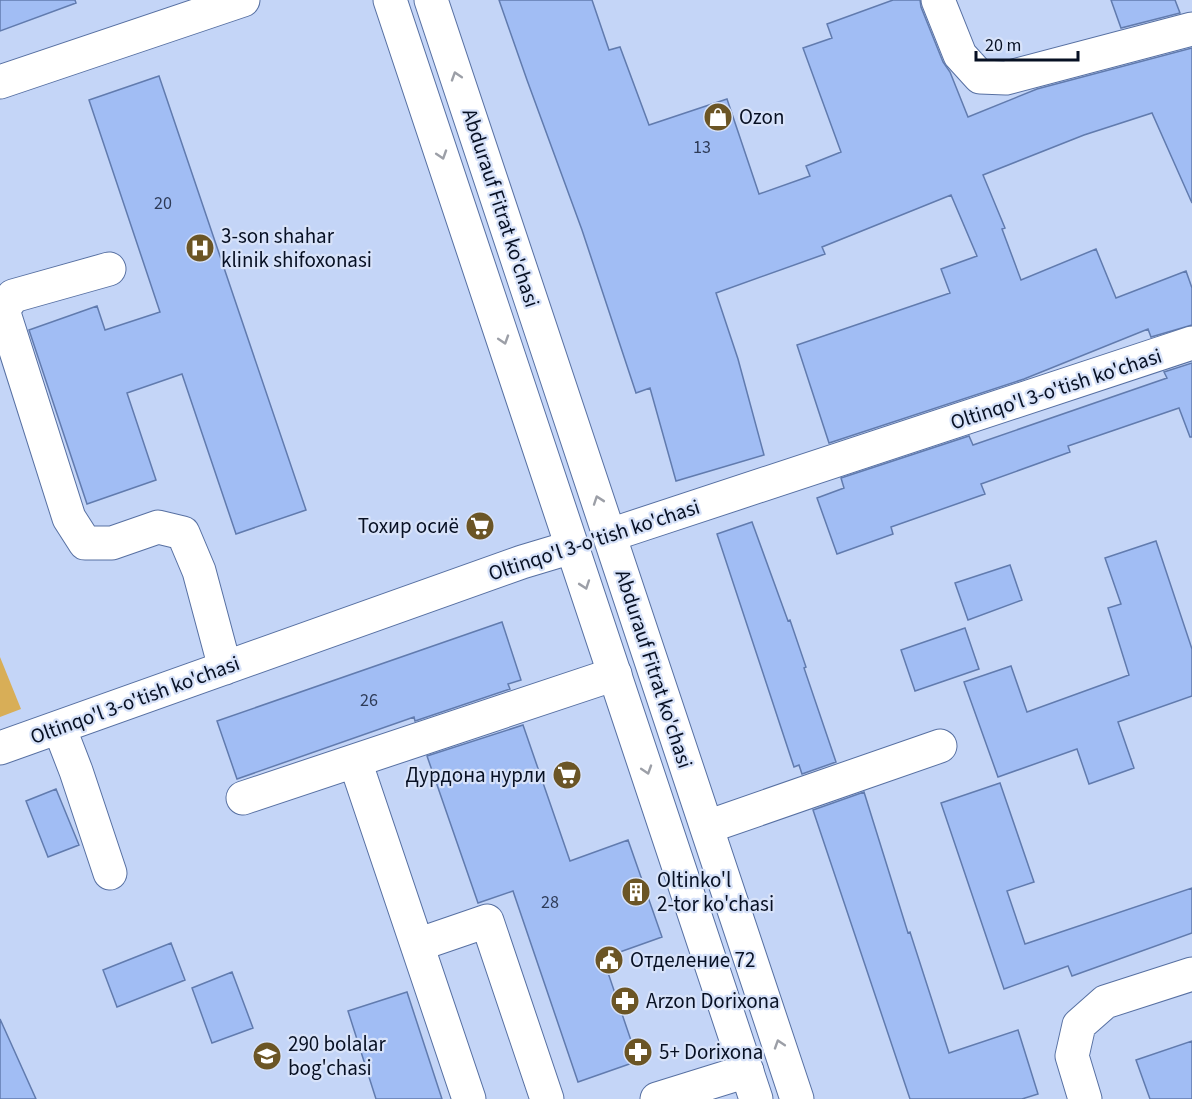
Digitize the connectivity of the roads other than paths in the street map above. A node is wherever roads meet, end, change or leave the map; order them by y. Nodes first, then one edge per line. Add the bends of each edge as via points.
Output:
1 (243, 0) edge
2 (390, 0) edge
3 (431, 0) edge
4 (938, 0) edge
5 (1192, 29) edge
6 (0, 82) edge
7 (109, 269) dead end
8 (1192, 343) edge
9 (610, 535) junction
10 (572, 546) junction
11 (225, 668) junction
12 (615, 674) junction
13 (59, 727) junction
14 (940, 746) dead end
15 (0, 748) edge
16 (355, 761) junction
17 (243, 798) dead end
18 (707, 827) junction
19 (110, 873) dead end
20 (417, 945) junction
21 (1192, 974) edge
22 (752, 1085) edge
23 (469, 1099) edge
24 (547, 1099) edge
25 (657, 1099) edge
26 (797, 1099) edge
27 (1085, 1099) edge

1 - 6 main road
2 -> 10 main road, Abdurauf Fitrat ko'chasi
9 -> 3 main road, Abdurauf Fitrat ko'chasi
4 - 5 main road via 960,54 980,77 1006,78
7 - 11 main road via 13,296 3,310 69,518 85,543 112,543 158,527 183,533 199,571
8 - 9 main road, Oltinqo'l 3-o'tish ko'chasi
9 - 10 main road, Oltinqo'l 3-o'tish ko'chasi
9 - 18 main road, Abdurauf Fitrat ko'chasi
10 - 11 main road, Oltinqo'l 3-o'tish ko'chasi
10 -> 12 main road, Abdurauf Fitrat ko'chasi
11 - 13 main road, Oltinqo'l 3-o'tish ko'chasi
12 - 16 main road
12 -> 22 main road, Abdurauf Fitrat ko'chasi
13 - 15 main road, Oltinqo'l 3-o'tish ko'chasi
13 - 19 main road
14 - 18 main road
16 - 17 main road
16 - 20 main road
26 -> 18 main road, Abdurauf Fitrat ko'chasi
20 - 23 main road
20 - 24 main road via 487,921
21 - 27 main road via 1105,1002 1079,1025 1071,1056
22 - 25 main road

